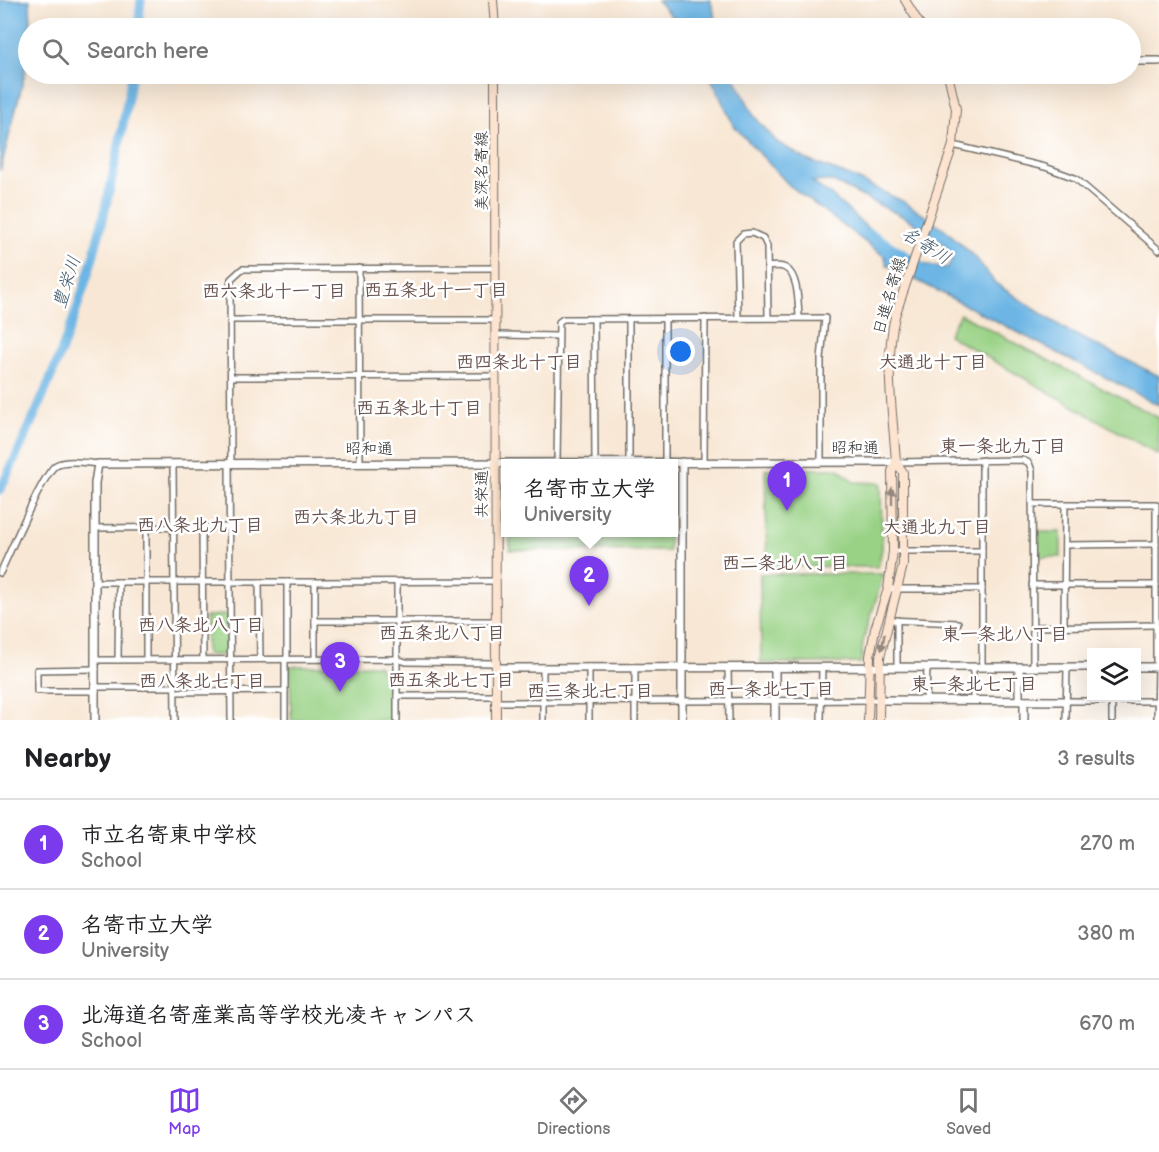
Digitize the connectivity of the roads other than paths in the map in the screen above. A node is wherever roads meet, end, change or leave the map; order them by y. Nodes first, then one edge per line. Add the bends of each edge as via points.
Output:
1 (493, 0) edge
2 (905, 0) edge
3 (494, 18) edge
4 (916, 18) edge
5 (1141, 61) edge
6 (1159, 61) edge
7 (495, 84) edge
8 (950, 84) edge
9 (953, 145) junction
10 (1159, 250) edge
11 (767, 267) junction
12 (359, 268) junction
13 (496, 268) junction
14 (738, 317) junction
15 (768, 317) junction
16 (799, 317) junction
17 (705, 318) junction
18 (629, 319) junction
19 (665, 319) junction
20 (230, 320) junction
21 (359, 320) junction
22 (495, 320) junction
23 (594, 320) junction
24 (495, 334) junction
25 (558, 336) junction
26 (231, 376) junction
27 (359, 376) junction
28 (495, 376) junction
29 (557, 459) edge
30 (595, 459) edge
31 (629, 459) edge
32 (665, 459) edge
33 (982, 460) junction
34 (496, 462) junction
35 (501, 462) edge
36 (678, 462) edge
37 (682, 462) junction
38 (821, 462) junction
39 (896, 462) junction
40 (230, 463) junction
41 (360, 463) junction
42 (704, 463) junction
43 (98, 464) junction
44 (173, 464) junction
45 (1033, 504) junction
46 (1065, 504) junction
47 (146, 527) junction
48 (229, 527) junction
49 (95, 528) junction
50 (174, 528) junction
51 (202, 528) junction
52 (1156, 544) junction
53 (1065, 545) junction
54 (893, 551) junction
55 (982, 551) junction
56 (903, 552) junction
57 (0, 573) edge
58 (496, 581) junction
59 (96, 582) junction
60 (118, 582) junction
61 (146, 582) junction
62 (174, 582) junction
63 (202, 582) junction
64 (231, 582) junction
65 (259, 582) junction
66 (287, 582) junction
67 (315, 582) junction
68 (397, 582) junction
69 (1032, 585) junction
70 (1064, 585) junction
71 (1156, 585) junction
72 (888, 589) junction
73 (898, 589) junction
74 (982, 589) junction
75 (397, 620) junction
76 (893, 620) junction
77 (315, 621) junction
78 (495, 621) junction
79 (958, 623) dead end
80 (1156, 625) junction
81 (1064, 626) junction
82 (1033, 627) junction
83 (203, 659) junction
84 (231, 659) junction
85 (260, 659) junction
86 (286, 659) junction
87 (315, 659) junction
88 (397, 659) junction
89 (96, 660) junction
90 (118, 660) junction
91 (146, 660) junction
92 (175, 660) junction
93 (496, 665) junction
94 (543, 667) junction
95 (635, 667) junction
96 (682, 667) junction
97 (728, 667) junction
98 (775, 667) junction
99 (822, 667) junction
100 (869, 667) junction
101 (879, 667) junction
102 (897, 667) junction
103 (927, 667) junction
104 (973, 667) junction
105 (982, 667) junction
106 (1019, 667) junction
107 (1033, 667) junction
108 (1067, 667) junction
109 (1087, 667) edge
110 (1141, 667) edge
111 (1158, 667) edge
112 (589, 668) junction
113 (96, 669) junction
114 (96, 689) junction
115 (175, 690) junction
116 (231, 692) junction
117 (285, 692) junction
118 (397, 696) junction
119 (496, 699) junction
120 (879, 700) junction
121 (1066, 700) junction
122 (1087, 700) edge
123 (1141, 700) edge
124 (775, 701) junction
125 (822, 701) junction
126 (868, 701) junction
127 (926, 701) junction
128 (973, 701) junction
129 (1021, 701) junction
130 (1158, 701) edge
131 (543, 702) junction
132 (589, 702) junction
133 (635, 702) junction
134 (682, 702) junction
135 (729, 702) junction
136 (1112, 702) edge
137 (95, 720) edge
138 (175, 720) edge
139 (231, 720) edge
140 (285, 720) edge
141 (397, 720) edge
142 (496, 720) edge
143 (543, 720) edge
144 (589, 720) edge
145 (636, 720) edge
146 (682, 720) edge
147 (729, 720) edge
148 (775, 720) edge
149 (822, 720) edge
150 (868, 720) edge
151 (879, 720) edge
152 (1024, 720) edge
153 (1066, 720) edge
154 (1112, 720) edge
155 (1158, 720) edge

1 - 3 main road
2 - 4 main road
5 - 6 street
7 - 13 main road, 美深名寄線
8 - 9 main road, 日進名寄線 via 956,109
9 - 10 street via 1075,178
9 - 39 main road, 日進名寄線 via 890,339
11 - 14 street via 763,238 743,234 736,241
11 - 15 street
11 - 16 street via 782,266 790,272 798,291
12 - 13 street
12 - 20 street via 242,269 231,279
12 - 21 street
13 - 22 main road, 共栄通
14 - 15 street
14 - 17 street
15 - 16 street
16 - 38 street via 825,318
17 - 19 street
17 - 42 street
18 - 19 street
18 - 23 street
18 - 31 street
19 - 32 street
20 - 21 street
20 - 26 street
21 - 22 street
21 - 27 street
22 - 24 main road, 共栄通
23 - 25 street via 563,319
23 - 30 street
24 - 25 street
24 - 28 main road, 共栄通
25 - 29 street
26 - 27 street
26 - 40 street
27 - 28 street
27 - 41 street
28 - 34 main road, 共栄通
33 - 39 street
33 - 45 street via 1029,462
33 - 55 street
34 - 35 street, 昭和通
34 - 41 street, 昭和通
34 - 58 main road, 共栄通
36 - 37 street, 昭和通
37 - 42 street, 昭和通
37 - 96 street
38 - 39 street, 昭和通
38 - 42 street, 昭和通
54 -> 39 main road, 日進名寄線 via 892,471
39 - 56 main road, 日進名寄線 via 903,472
40 - 41 street, 昭和通
40 - 44 street, 昭和通
40 - 48 street
43 - 44 street, 昭和通
43 - 49 street
43 - 57 street via 60,463 53,467
44 - 50 street
45 - 46 street
45 - 69 street
46 - 52 street via 1156,504
46 - 53 street
47 - 49 street
47 - 50 street
47 - 61 street
48 - 51 street
48 - 64 street
49 - 59 street
50 - 51 street
50 - 62 street
51 - 63 street
52 - 53 street
52 - 71 street
53 - 70 street
54 - 56 street
54 - 72 main road, 日進名寄線
55 - 56 street
55 - 74 street
56 - 73 main road, 日進名寄線
58 - 68 street
58 - 78 main road, 共栄通
59 - 60 street
59 - 89 street
60 - 61 street
60 - 90 street
61 - 62 street
61 - 91 street
62 - 63 street
62 - 92 street
63 - 64 street
63 - 83 street
64 - 65 street
64 - 84 street
65 - 66 street
65 - 85 street
66 - 67 street
66 - 86 street
67 - 68 street
67 - 77 street
68 - 75 street
69 - 70 street
69 - 82 street
70 - 71 street
70 - 81 street
71 - 80 street
72 - 73 street
72 - 100 main road, 日進名寄線 via 875,629
73 - 74 street
73 - 76 main road, 日進名寄線
74 - 105 street
75 - 77 street
75 - 78 street
75 - 88 street
76 - 79 street
76 -> 101 main road, 日進名寄線 via 883,640
76 - 102 street
77 - 87 street
78 - 93 main road, 共栄通
80 - 81 street
80 - 111 street
81 - 82 street
82 - 107 street
83 - 84 street
83 - 92 street
84 - 85 street
84 - 116 street
85 - 86 street
86 - 87 street
86 - 117 street
87 - 88 street
88 - 93 street
88 - 118 street
89 - 90 street
89 - 113 street
90 - 91 street
91 - 92 street
92 - 115 street
93 - 94 street
93 - 119 main road, 共栄通
94 - 112 street
94 - 131 street
95 - 96 street
95 - 112 street
95 - 133 street
96 - 97 street
96 - 134 street
97 - 98 street
97 - 135 street
98 - 99 street
98 - 124 street
99 - 100 street
99 - 125 street
100 - 101 street
100 - 126 main road, 日進名寄線
101 - 102 street
101 - 120 main road, 日進名寄線
102 - 103 street
103 - 104 street
103 - 127 street
104 - 105 street
104 - 128 street
105 - 106 street
106 - 107 street
106 - 129 street
107 - 108 street
108 - 109 street
108 - 121 street
110 - 111 street
111 - 130 street
112 - 132 street
113 - 114 street
113 - 114 street via 37,670 37,691
114 - 115 street
114 - 137 street
115 - 116 street
115 - 138 street
116 - 117 street
116 - 139 street
117 - 140 street
118 - 119 street
118 - 141 street
119 - 131 street
119 - 142 main road, 共栄通
120 - 126 street
120 - 127 street
120 - 151 main road, 日進名寄線
121 - 122 street
121 - 129 street
121 - 153 street
123 - 130 street
124 - 125 street
124 - 135 street
124 - 148 street
125 - 126 street
125 - 149 street
126 - 150 main road, 日進名寄線
127 - 128 street
128 - 129 street
129 - 152 street
130 - 155 street
131 - 132 street
131 - 143 street
132 - 133 street
132 - 144 street
133 - 134 street
133 - 145 street
134 - 135 street
134 - 146 street
135 - 147 street
136 - 154 street

